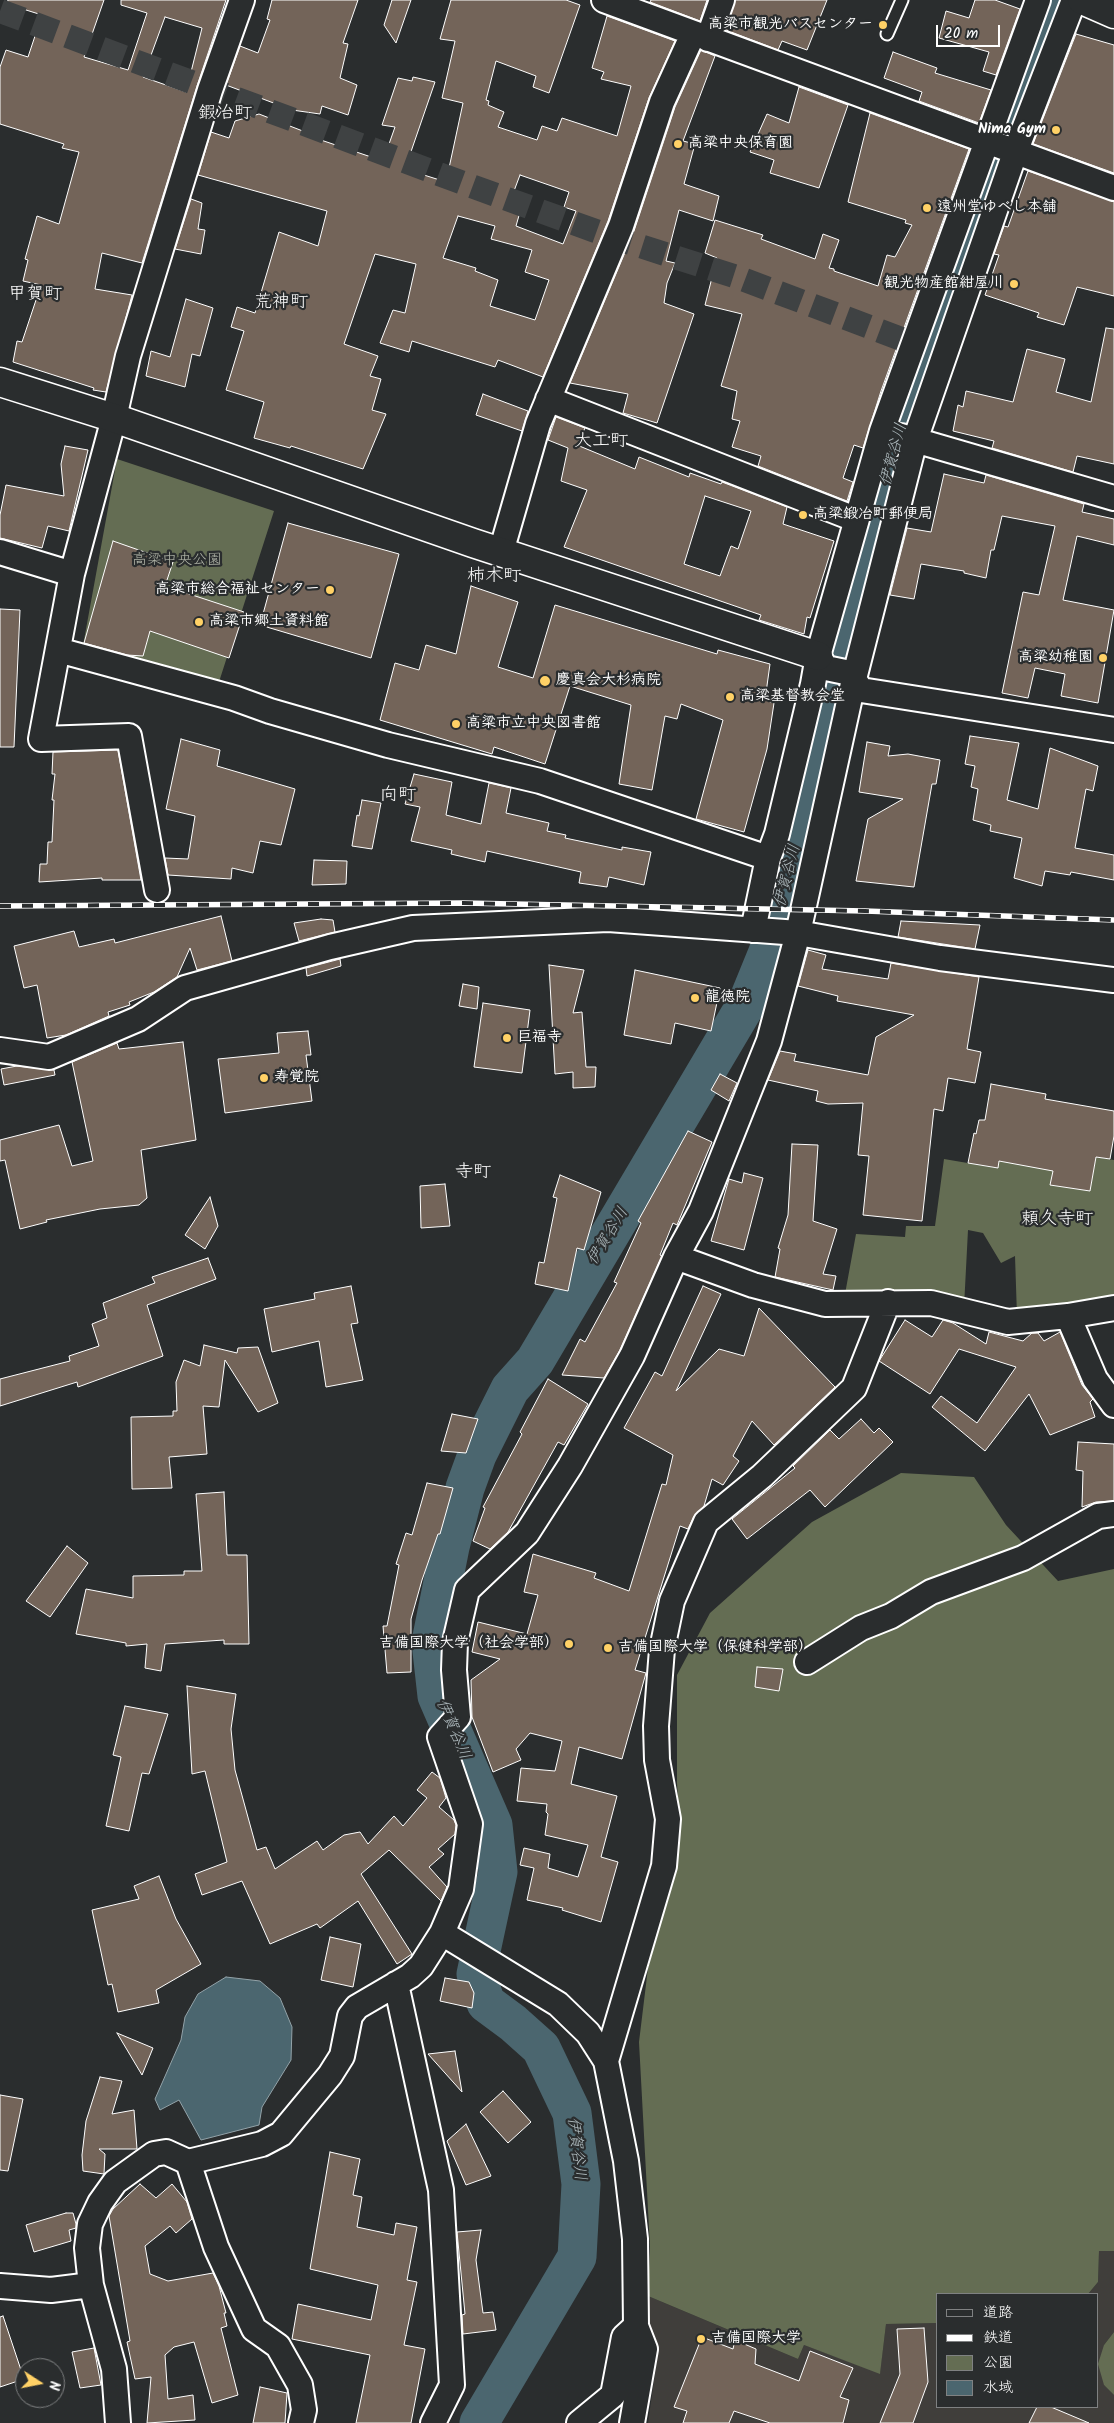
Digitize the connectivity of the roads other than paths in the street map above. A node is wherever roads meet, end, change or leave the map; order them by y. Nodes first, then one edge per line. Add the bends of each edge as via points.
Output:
1 (242, 0) edge
2 (604, 0) edge
3 (722, 0) edge
4 (902, 0) edge
5 (1038, 0) edge
6 (1074, 0) edge
7 (1082, 0) edge
8 (1114, 14) edge
9 (887, 34) dead end
10 (701, 36) junction
11 (989, 142) junction
12 (1014, 149) junction
13 (1114, 188) edge
14 (956, 275) junction
15 (0, 382) edge
16 (548, 399) junction
17 (114, 418) junction
18 (899, 435) junction
19 (1114, 498) edge
20 (855, 519) junction
21 (0, 552) edge
22 (501, 552) junction
23 (72, 574) junction
24 (58, 650) junction
25 (822, 662) junction
26 (852, 676) junction
27 (1114, 730) edge
28 (768, 858) junction
29 (157, 890) dead end
30 (755, 930) junction
31 (798, 933) junction
32 (1114, 980) edge
33 (0, 1050) edge
34 (676, 1257) junction
35 (888, 1302) junction
36 (1114, 1308) edge
37 (1068, 1316) junction
38 (1114, 1404) edge
39 (1114, 1514) edge
40 (807, 1662) dead end
41 (448, 1937) junction
42 (396, 1984) junction
43 (606, 2061) junction
44 (188, 2162) junction
45 (91, 2285) junction
46 (0, 2286) edge
47 (636, 2326) junction
48 (118, 2423) edge
49 (301, 2423) edge
50 (433, 2423) edge
51 (579, 2423) edge
52 (632, 2423) edge

1 - 17 street via 210,90 130,347
2 - 10 street
3 - 10 street
4 - 9 lane
5 - 11 street
6 - 12 street
7 - 8 main road
10 - 11 street
10 - 16 street via 662,102 621,226
11 - 12 street
11 - 14 street
12 - 13 street
12 - 14 street
14 - 18 street
14 - 18 street
15 - 17 main road
16 - 20 street
16 - 22 street
17 - 22 main road
17 - 23 street
18 - 19 street
18 - 20 street
18 - 26 street
20 - 25 street
21 - 23 street
22 - 25 main road
23 - 24 street
24 - 28 street via 234,698 388,746 540,782
24 - 29 street via 40,738 129,736
25 - 26 street
25 - 28 street
26 - 27 street via 861,690
26 - 31 street
28 - 30 street
30 - 31 street
30 - 33 street via 608,919 413,928 330,947 185,988 138,1019 49,1056
31 - 32 street via 940,958
31 - 34 street via 769,1041 701,1210
34 - 35 street via 753,1285 825,1304
34 - 41 street via 632,1356 570,1466 527,1533 467,1590 455,1642 458,1716 440,1737 470,1824 461,1889
35 - 37 street via 931,1303 1008,1322
35 - 43 street via 854,1388 762,1476 706,1522 672,1601 662,1649 656,1726 657,1760 668,1819 664,1866
36 - 37 street
37 - 38 street via 1096,1379
39 - 40 street via 1098,1516 1023,1558 931,1592 892,1616 861,1628
41 - 42 street via 422,1966
41 - 43 street via 558,2004 588,2033
42 - 44 street via 357,2007 350,2016 342,2056 281,2134 262,2144
42 - 50 street via 441,2190 452,2385
43 - 47 street via 626,2161 633,2220
44 - 45 street via 166,2152 154,2154 115,2182 90,2224 87,2248
44 - 49 street via 216,2247 254,2329 278,2346 300,2385 304,2410
45 - 46 street via 51,2290
45 - 48 street via 114,2369
47 - 51 street via 624,2337 613,2395
47 - 52 street via 644,2349

